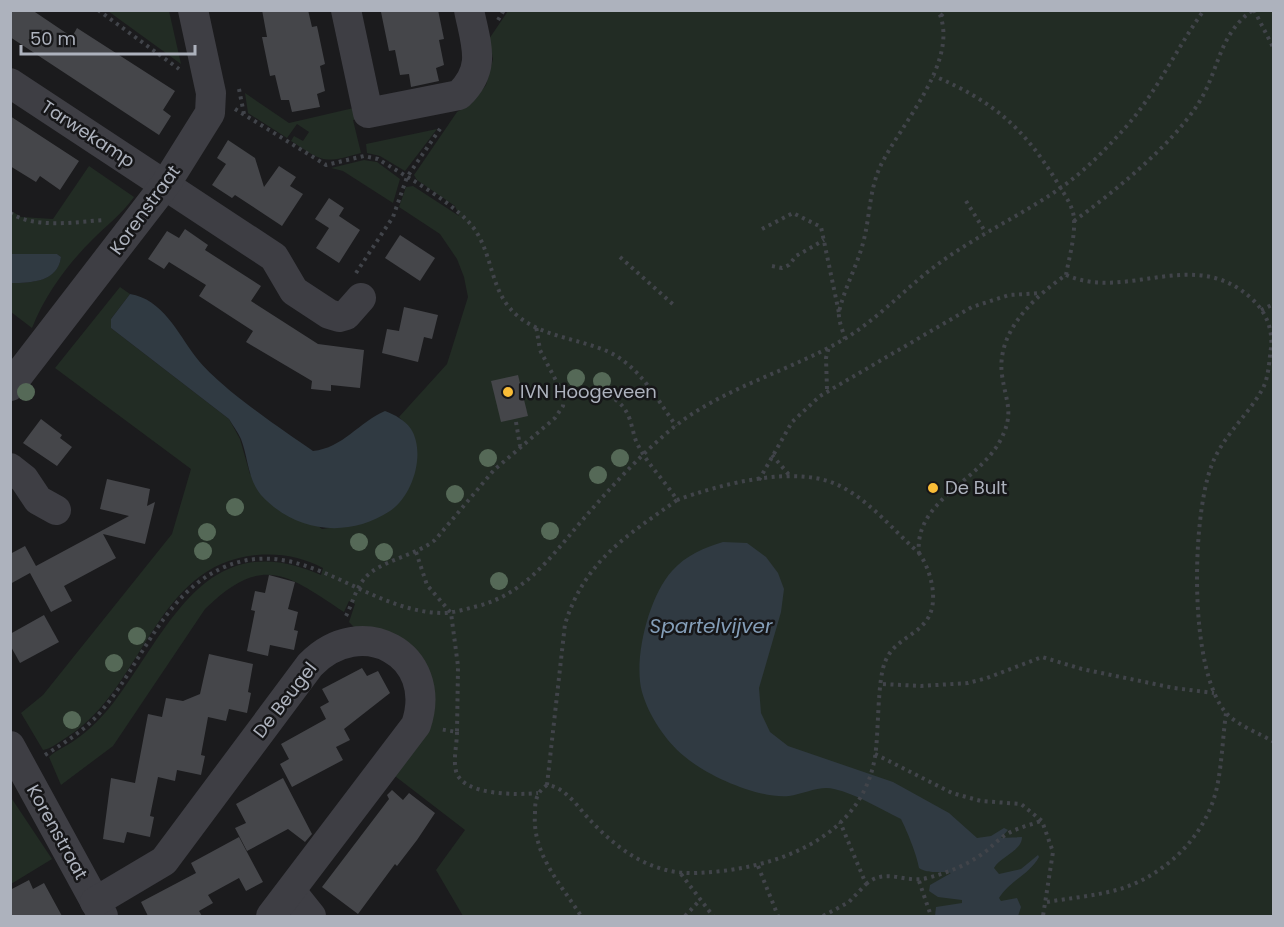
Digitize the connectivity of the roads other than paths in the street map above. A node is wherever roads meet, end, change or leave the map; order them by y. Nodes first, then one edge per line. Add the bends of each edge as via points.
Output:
1 (193, 10) edge
2 (346, 10) edge
3 (469, 10) edge
4 (10, 83) edge
5 (165, 185) junction
6 (358, 286) road end
7 (10, 386) edge
8 (10, 468) edge
9 (56, 510) dead end
10 (16, 758) edge
11 (291, 891) junction
12 (99, 909) edge
13 (271, 916) edge
14 (311, 916) edge

1 - 5 street, Korenstraat via 211,93 210,113
2 - 3 street via 368,113 459,95 477,69
4 - 5 street, Tarwekamp
5 - 6 street, Tarwekamp via 274,257 294,291 329,314 346,315
5 - 7 street, Korenstraat
8 - 9 street via 39,500
10 - 12 street, Korenstraat
11 - 12 street, De Beugel via 416,725 421,692 416,675 403,657 375,642 344,642 310,665 165,861
11 - 13 street
11 - 14 street

